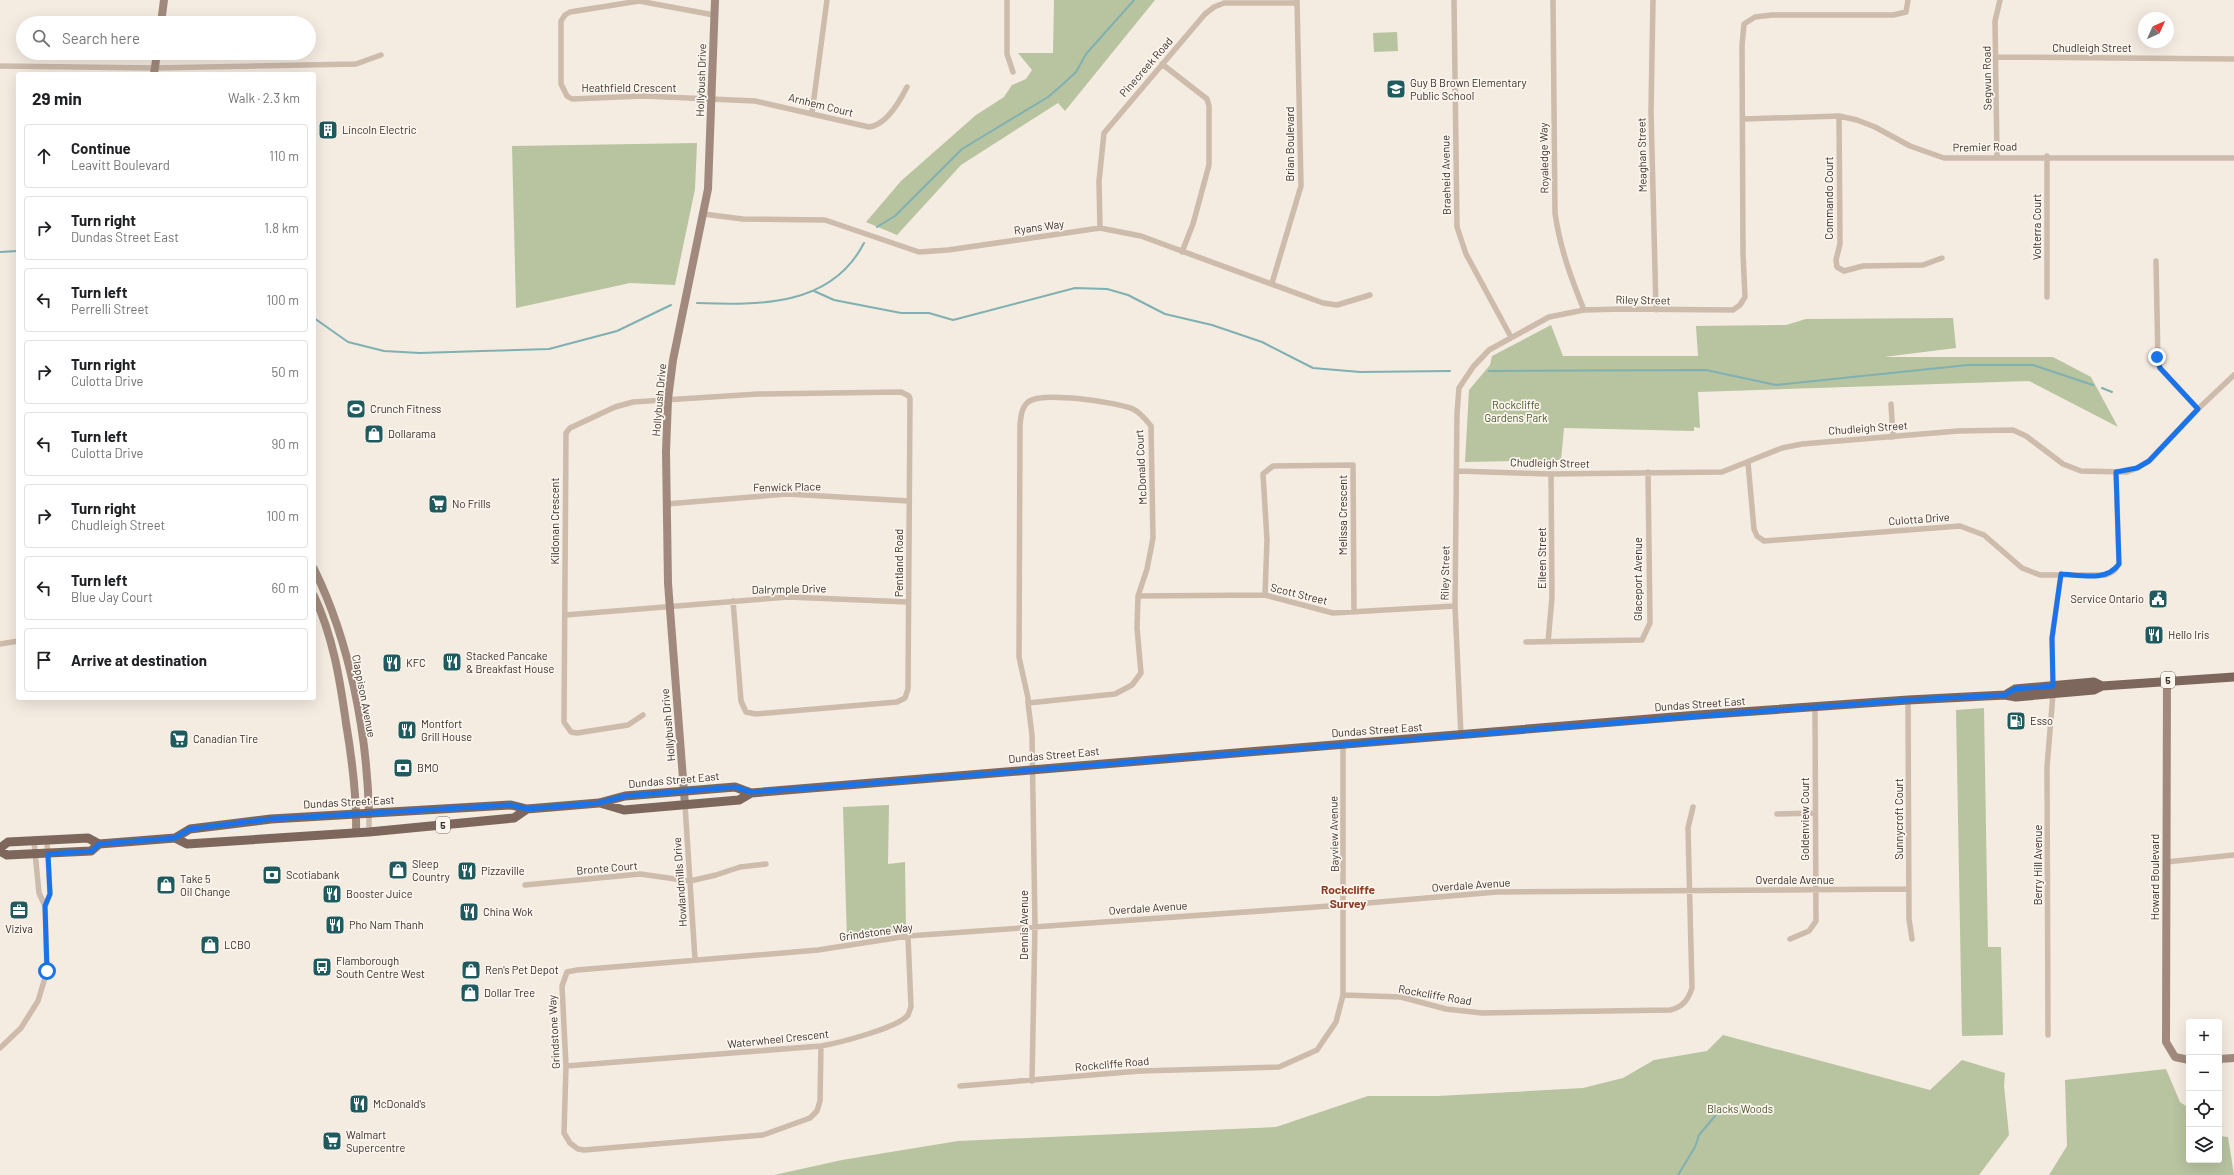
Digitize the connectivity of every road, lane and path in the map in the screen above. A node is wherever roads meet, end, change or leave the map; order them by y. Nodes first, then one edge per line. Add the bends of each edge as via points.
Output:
1 (164, 0) edge
2 (715, 0) edge
3 (827, 0) edge
4 (1008, 0) edge
5 (1454, 0) edge
6 (1553, 0) edge
7 (1653, 0) edge
8 (1908, 0) edge
9 (2000, 0) edge
10 (1297, 2) edge
11 (714, 15) junction
12 (162, 16) edge
13 (381, 55) dead end
14 (1997, 57) junction
15 (2234, 59) edge
16 (156, 60) edge
17 (1162, 64) junction
18 (0, 66) edge
19 (155, 71) edge
20 (1013, 72) dead end
21 (907, 87) dead end
22 (712, 99) junction
23 (812, 112) junction
24 (1839, 116) junction
25 (1744, 119) junction
26 (2047, 156) junction
27 (1997, 157) junction
28 (2234, 158) edge
29 (703, 214) junction
30 (1100, 228) junction
31 (1182, 252) junction
32 (1942, 258) dead end
33 (2156, 262) dead end
34 (1272, 283) junction
35 (1370, 295) dead end
36 (2048, 297) dead end
37 (1584, 310) junction
38 (1656, 310) junction
39 (1511, 337) junction
40 (2234, 375) edge
41 (668, 399) junction
42 (1892, 404) dead end
43 (2198, 409) junction
44 (1893, 437) junction
45 (1748, 463) junction
46 (1457, 470) junction
47 (1648, 472) junction
48 (2116, 472) junction
49 (1551, 474) junction
50 (909, 501) junction
51 (666, 504) junction
52 (316, 574) edge
53 (2061, 574) junction
54 (1265, 595) junction
55 (1138, 596) junction
56 (316, 601) edge
57 (733, 601) junction
58 (908, 602) junction
59 (1455, 606) junction
60 (670, 607) junction
61 (1354, 612) junction
62 (565, 614) junction
63 (16, 641) edge
64 (1526, 642) dead end
65 (1548, 642) junction
66 (0, 644) edge
67 (2234, 677) edge
68 (2167, 680) junction
69 (2053, 690) junction
70 (1908, 700) junction
71 (1028, 703) junction
72 (1815, 708) junction
73 (643, 715) dead end
74 (1460, 736) junction
75 (1343, 744) junction
76 (1032, 768) junction
77 (685, 791) junction
78 (751, 792) junction
79 (599, 803) junction
80 (685, 805) junction
81 (1693, 807) dead end
82 (527, 809) junction
83 (1815, 813) junction
84 (368, 814) junction
85 (1777, 814) dead end
86 (356, 815) junction
87 (356, 832) junction
88 (369, 832) junction
89 (175, 838) junction
90 (47, 841) junction
91 (34, 842) junction
92 (99, 844) junction
93 (0, 848) edge
94 (0, 851) edge
95 (35, 854) junction
96 (48, 854) junction
97 (2234, 855) edge
98 (2166, 862) junction
99 (766, 864) dead end
100 (690, 881) junction
101 (525, 885) dead end
102 (1690, 889) junction
103 (1909, 889) junction
104 (1816, 890) junction
105 (1344, 905) junction
106 (45, 906) junction
107 (1035, 926) junction
108 (908, 936) junction
109 (1790, 939) dead end
110 (1912, 939) dead end
111 (695, 959) junction
112 (1344, 995) junction
113 (2048, 1036) dead end
114 (821, 1046) junction
115 (0, 1048) edge
116 (2234, 1058) edge
117 (2186, 1059) edge
118 (2222, 1059) edge
119 (566, 1066) junction
120 (1032, 1082) junction
121 (960, 1086) dead end

1 - 12 street
2 - 11 street, Hollybush Drive
3 - 23 street
4 - 20 street via 1007,54
5 - 39 street, Braeheid Avenue via 1456,227 1466,254
6 - 37 street, Royaledge Way via 1555,213 1562,252
7 - 38 street, Meaghan Street via 1651,111
8 - 25 street, Riley Street via 1906,12 1894,15 1772,15 1755,17 1744,24
9 - 14 street, Segwun Road via 1995,21
10 - 17 street, Pinecreek Road via 1224,3 1214,7
10 - 34 street, Brian Boulevard via 1300,186
11 - 22 street, Hollybush Drive
11 - 22 street, Heathfield Crescent via 639,1 570,12 561,21 561,84 567,96 572,99 643,96
13 - 19 street via 356,64
14 - 15 street, Chudleigh Street
14 - 27 street, Segwun Road
16 - 19 street
17 - 30 street, Pinecreek Road via 1104,133 1099,180
17 - 31 street via 1207,99 1208,106 1209,165 1193,224
18 - 19 street
21 - 23 street, Arnhem Court via 899,103 873,127
22 - 23 street, Arnhem Court via 770,103
22 - 29 street, Hollybush Drive via 710,171
24 - 25 street, Premier Road
24 - 27 street, Premier Road via 1858,120 1910,146 1944,158
24 - 32 street, Commando Court via 1840,244 1837,267 1846,271 1863,266 1923,265
25 - 38 street, Riley Street via 1745,297 1740,305 1732,310
26 - 27 street, Premier Road
26 - 28 street, Premier Road
26 - 36 street, Volterra Court
29 - 30 street, Ryans Way via 743,219 817,218 919,252
29 - 41 street, Hollybush Drive via 680,323
30 - 31 street, Ryans Way via 1141,236
31 - 34 street, Ryans Way
33 - 43 street via 2158,363
34 - 35 street, Ryans Way via 1323,303 1337,304
37 - 38 street, Riley Street
37 - 39 street, Riley Street via 1549,317
39 - 46 street, Riley Street via 1489,350 1473,367 1459,388
40 - 43 street, Chudleigh Street
41 - 50 street, Pentland Road via 758,394 906,393 910,399
41 - 51 street, Hollybush Drive
41 - 62 street, Kildonan Crescent via 624,404 575,425 566,433
42 - 44 street
43 - 48 street, Chudleigh Street via 2149,461 2137,468
44 - 45 street, Chudleigh Street via 1802,444 1782,448
44 - 48 street, Chudleigh Street via 1958,431 2013,430 2026,436 2063,464 2081,471
45 - 47 street, Chudleigh Street via 1722,472
45 - 53 street, Culotta Drive via 1754,529 1757,536 1764,541 1960,526 1984,535 2022,568 2040,575
46 - 49 street, Chudleigh Street
46 - 59 street, Riley Street
47 - 49 street, Chudleigh Street
47 - 65 street, Glaceport Avenue via 1650,623 1642,640
48 - 53 street, Culotta Drive via 2119,564 2114,571 2106,575
49 - 65 street, Eileen Street via 1552,597
50 - 51 street, Fenwick Place via 787,494
50 - 58 street, Pentland Road
51 - 60 street, Hollybush Drive
52 - 84 street, Clappison Avenue via 334,616 347,659 364,751
53 - 69 street, Berry Hill Avenue via 2052,638
54 - 55 street, Scott Street
54 - 61 street, Scott Street via 1333,613
54 - 61 street, Melissa Crescent via 1267,540 1263,474 1273,466 1353,465
55 - 71 street, McDonald Court via 1137,628 1141,674 1132,685 1115,694
55 - 71 street, McDonald Court via 1154,538 1151,426 1143,416 1133,410 1090,400 1054,397 1038,398 1028,403 1023,410 1020,425 1018,638
56 - 86 street, Clappison Avenue via 327,629 340,680 352,757
57 - 58 street, Dalrymple Drive via 788,597
57 - 58 street, Pentland Road via 741,701 746,712 751,714 902,700 908,689
57 - 60 street, Dalrymple Drive
59 - 61 street, Scott Street
59 - 74 street, Riley Street
60 - 62 street
60 - 77 street, Hollybush Drive
62 - 73 street, Kildonan Crescent via 564,722 567,728 576,733 628,725
63 - 66 street
64 - 65 street, Glaceport Avenue
67 - 68 main road, Dundas Street East / 5
68 - 69 main road, Dundas Street East / 5 via 2102,686 2094,682
68 - 98 street, Howard Boulevard
69 - 70 main road, Dundas Street East / 5 via 2015,689 2005,695
69 - 113 street, Berry Hill Avenue via 2047,767
70 - 72 main road, Dundas Street East / 5
70 - 103 street, Sunnycroft Court
71 - 76 street, McDonald Court via 1032,734
72 - 74 main road, Dundas Street East / 5
72 - 83 street, Goldenview Court
74 - 75 main road, Dundas Street East / 5
75 - 76 main road, Dundas Street East / 5
75 - 105 street, Bayview Avenue
76 - 78 main road, Dundas Street East / 5
76 - 107 street, Dennis Avenue
77 - 78 main road, Dundas Street East / 5 via 735,787
77 - 79 main road, Dundas Street East / 5 via 625,796
77 - 80 street, Hollybush Drive
78 - 80 main road, Dundas Street East / 5 via 738,800
79 - 80 main road, Dundas Street East / 5 via 624,810
79 - 82 main road, Dundas Street East / 5
80 - 100 street, Howlandmills Drive
81 - 102 street via 1688,828
82 - 84 main road, Dundas Street East / 5 via 511,805
82 - 88 main road, Dundas Street East / 5 via 514,818
83 - 85 street
83 - 104 street, Goldenview Court
84 - 86 main road, Dundas Street East / 5
84 - 88 street, Clappison Avenue
86 - 87 street, Clappison Avenue
86 - 89 main road, Dundas Street East / 5 via 271,819 190,829
87 - 88 main road, Dundas Street East / 5
87 - 89 main road, Dundas Street East / 5 via 187,844
89 - 92 main road, Dundas Street East / 5
90 - 91 main road, Dundas Street East / 5
90 - 92 main road, Dundas Street East / 5 via 88,838
90 - 96 street
91 - 93 main road, Dundas Street East / 5 via 8,842
91 - 95 street
92 - 96 main road, Dundas Street East / 5 via 92,851
94 - 95 main road, Dundas Street East / 5 via 7,855
95 - 96 main road, Dundas Street East / 5
95 - 106 street via 39,893
96 - 106 street via 50,894
97 - 98 street
98 - 117 street, Howard Boulevard via 2166,1042 2175,1057
99 - 100 street, Bronte Court via 740,867 716,876
100 - 101 street, Bronte Court via 640,874
100 - 111 street, Howlandmills Drive
102 - 104 street, Overdale Avenue
102 - 105 street, Overdale Avenue via 1497,892
102 - 112 street, Rockcliffe Road via 1692,988 1681,1007 1670,1010 1482,1013 1446,1009 1401,998
103 - 104 street, Overdale Avenue
103 - 110 street, Sunnycroft Court
104 - 109 street, Goldenview Court via 1816,918 1813,927 1806,933
105 - 107 street, Overdale Avenue
105 - 112 street, Bayview Avenue
106 - 115 street via 47,971 38,1001 21,1028
107 - 108 street, Grindstone Way
107 - 120 street, Dennis Avenue
108 - 111 street, Grindstone Way via 818,950
108 - 114 street, Waterwheel Crescent via 911,1007 908,1015 899,1022 847,1041
111 - 119 street, Grindstone Way via 567,972 562,986
112 - 120 street, Rockcliffe Road via 1336,1022 1317,1050 1278,1067 1140,1071
114 - 119 street, Waterwheel Crescent
114 - 119 street, Grindstone Way via 820,1101 817,1111 810,1118 762,1135 591,1150 578,1149 570,1143 564,1133
116 - 118 street
120 - 121 street, Rockcliffe Road

